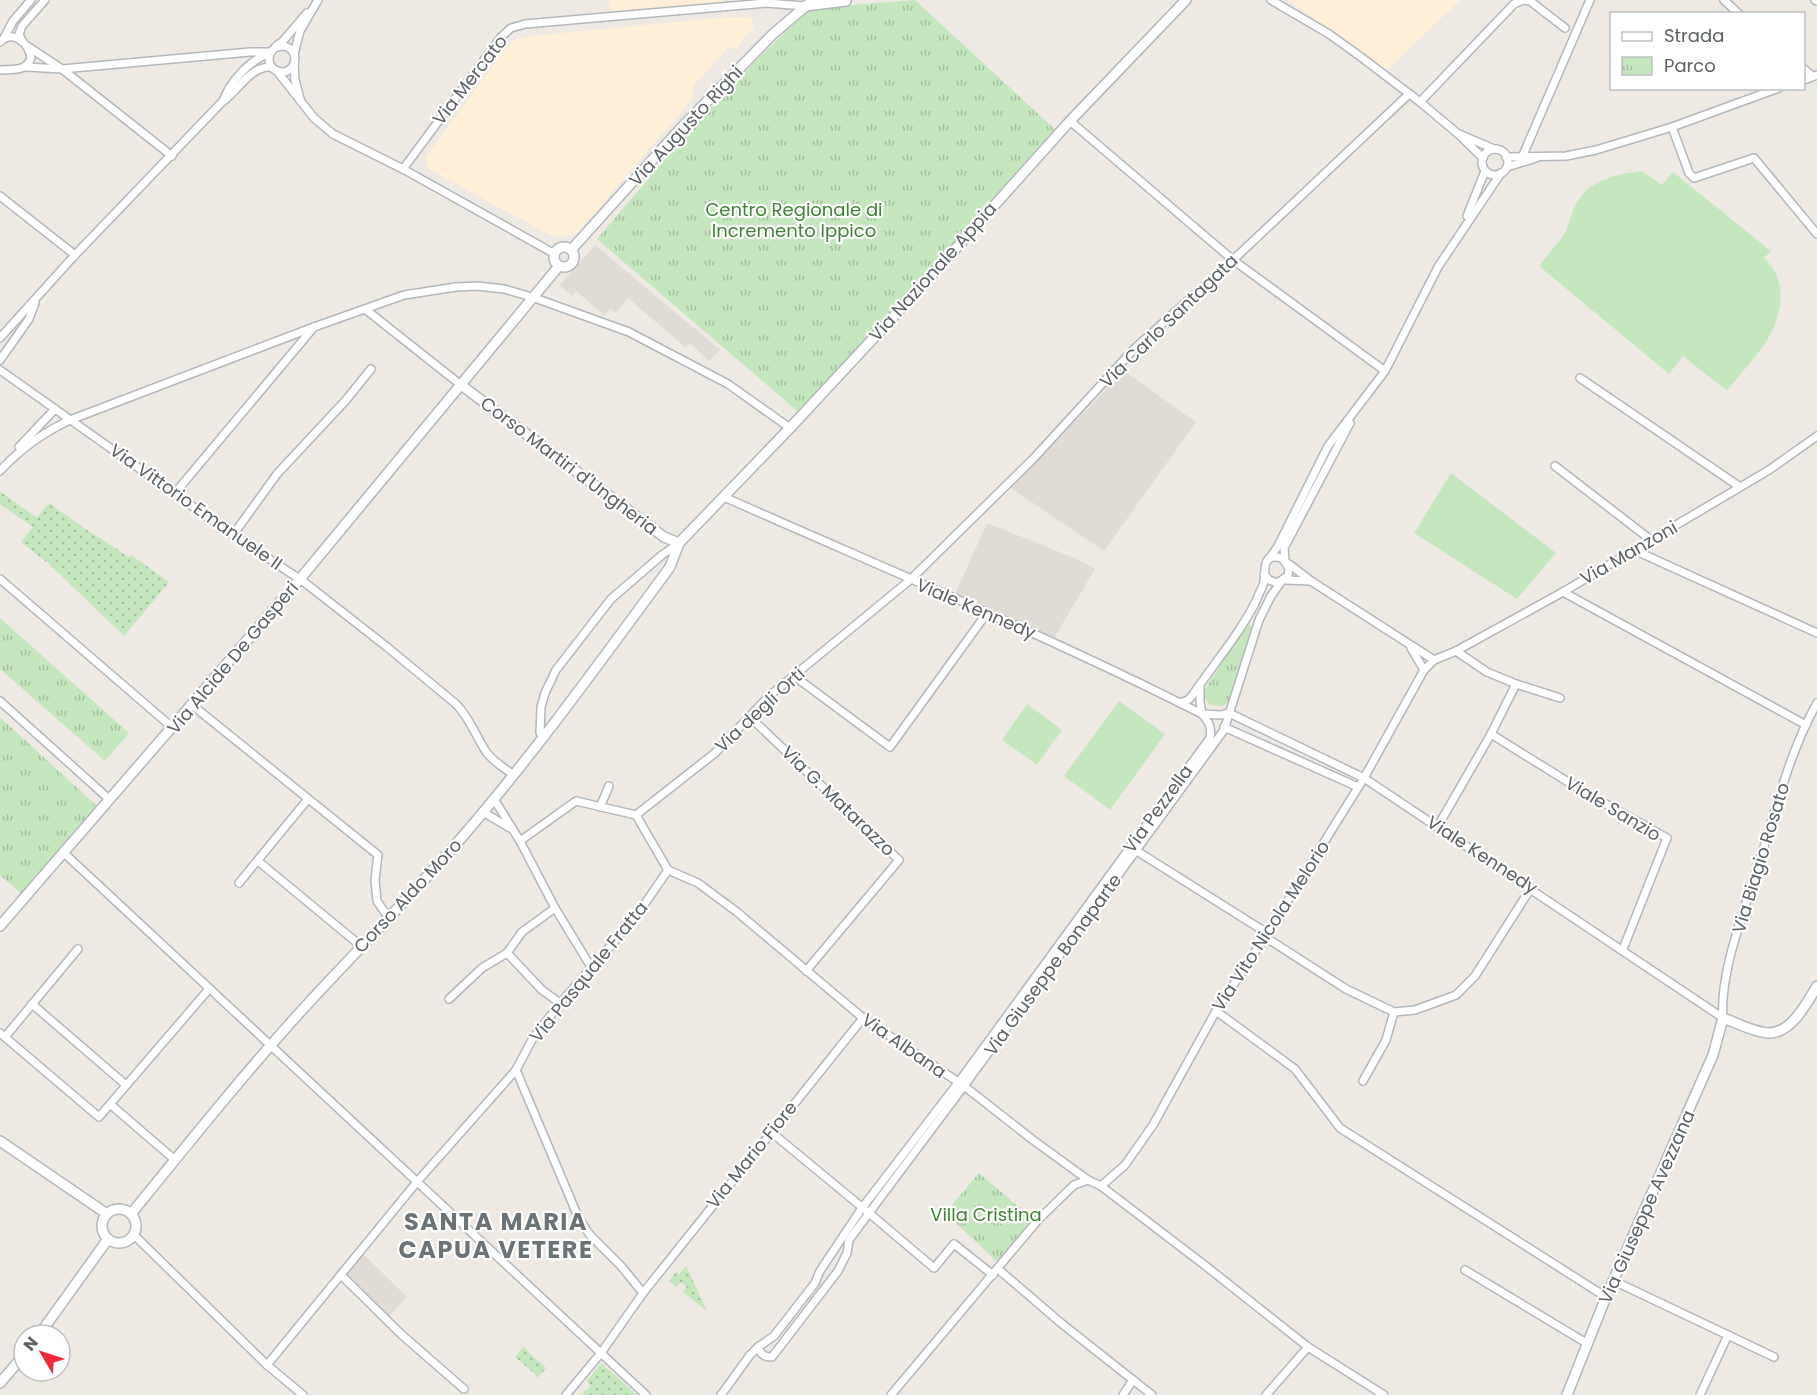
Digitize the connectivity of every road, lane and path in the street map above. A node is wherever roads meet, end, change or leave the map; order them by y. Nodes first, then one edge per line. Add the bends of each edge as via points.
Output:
1 (31, 0) edge
2 (45, 0) edge
3 (846, 0) edge
4 (1186, 0) edge
5 (1590, 0) edge
6 (1724, 0) edge
7 (1274, 1) edge
8 (317, 2) edge
9 (809, 3) edge
10 (1177, 4) edge
11 (1737, 12) edge
12 (1565, 28) dead end
13 (2, 40) edge
14 (25, 43) junction
15 (276, 46) junction
16 (270, 52) junction
17 (294, 54) junction
18 (294, 63) junction
19 (26, 67) junction
20 (62, 69) junction
21 (274, 69) junction
22 (0, 70) edge
23 (1774, 90) edge
24 (1408, 94) junction
25 (300, 99) junction
26 (222, 102) junction
27 (1420, 102) junction
28 (1070, 121) junction
29 (1672, 127) junction
30 (1457, 133) junction
31 (1494, 149) junction
32 (1523, 155) junction
33 (172, 156) junction
34 (1542, 156) junction
35 (1506, 157) junction
36 (1483, 158) junction
37 (1507, 167) junction
38 (403, 169) junction
39 (1485, 171) junction
40 (1501, 173) junction
41 (0, 196) edge
42 (1461, 231) junction
43 (1817, 234) edge
44 (571, 250) junction
45 (555, 254) junction
46 (75, 255) junction
47 (1233, 260) junction
48 (559, 266) junction
49 (532, 297) junction
50 (36, 299) junction
51 (365, 309) junction
52 (314, 327) junction
53 (0, 338) edge
54 (0, 360) edge
55 (371, 369) dead end
56 (0, 370) edge
57 (1385, 371) junction
58 (1580, 378) dead end
59 (460, 385) junction
60 (1368, 393) junction
61 (55, 409) junction
62 (70, 420) junction
63 (790, 428) junction
64 (1817, 436) edge
65 (13, 457) junction
66 (1555, 466) dead end
67 (0, 471) edge
68 (1740, 487) junction
69 (175, 493) junction
70 (724, 496) junction
71 (233, 535) junction
72 (1651, 540) junction
73 (679, 543) junction
74 (1634, 550) junction
75 (1269, 559) junction
76 (1287, 562) junction
77 (1264, 574) junction
78 (0, 579) edge
79 (300, 579) junction
80 (910, 580) junction
81 (1283, 581) junction
82 (1311, 581) junction
83 (1563, 592) junction
84 (987, 613) junction
85 (1248, 614) junction
86 (1259, 620) junction
87 (1817, 633) edge
88 (1410, 645) junction
89 (1456, 651) junction
90 (1434, 660) junction
91 (1424, 670) junction
92 (794, 676) junction
93 (1201, 684) junction
94 (1516, 684) junction
95 (1560, 698) dead end
96 (0, 701) edge
97 (1180, 703) junction
98 (192, 705) junction
99 (1816, 707) edge
100 (1229, 712) junction
101 (1203, 714) junction
102 (750, 717) junction
103 (1806, 725) junction
104 (1224, 727) junction
105 (173, 728) junction
106 (1491, 734) junction
107 (544, 738) junction
108 (513, 775) junction
109 (1364, 778) junction
110 (609, 786) dead end
111 (1359, 787) junction
112 (109, 799) junction
113 (308, 799) junction
114 (495, 799) junction
115 (600, 807) junction
116 (483, 812) junction
117 (636, 815) junction
118 (1437, 826) junction
119 (512, 830) junction
120 (520, 841) junction
121 (1133, 848) junction
122 (64, 853) junction
123 (258, 861) junction
124 (668, 870) junction
125 (239, 883) dead end
126 (1531, 888) junction
127 (555, 908) junction
128 (388, 917) junction
129 (0, 926) edge
130 (1266, 935) junction
131 (361, 946) junction
132 (78, 949) dead end
133 (1623, 949) junction
134 (507, 953) junction
135 (591, 966) junction
136 (806, 971) junction
137 (1817, 986) edge
138 (209, 989) junction
139 (449, 999) dead end
140 (560, 1003) junction
141 (32, 1004) junction
142 (1216, 1011) junction
143 (1394, 1012) junction
144 (863, 1018) junction
145 (1723, 1018) junction
146 (2, 1035) edge
147 (270, 1046) junction
148 (516, 1070) junction
149 (1363, 1081) dead end
150 (126, 1085) junction
151 (961, 1085) junction
152 (110, 1104) junction
153 (771, 1132) junction
154 (0, 1141) edge
155 (175, 1160) junction
156 (1088, 1180) junction
157 (416, 1183) junction
158 (1101, 1186) junction
159 (862, 1208) junction
160 (107, 1214) junction
161 (131, 1214) junction
162 (871, 1215) junction
163 (134, 1234) junction
164 (108, 1239) junction
165 (832, 1255) junction
166 (844, 1260) junction
167 (1465, 1270) dead end
168 (995, 1272) junction
169 (341, 1275) junction
170 (1614, 1281) junction
171 (643, 1293) junction
172 (1606, 1297) junction
173 (48, 1323) edge
174 (1728, 1335) junction
175 (1588, 1344) junction
176 (758, 1347) junction
177 (1308, 1347) junction
178 (601, 1353) junction
179 (1774, 1357) dead end
180 (267, 1365) junction
181 (12, 1369) edge
182 (1133, 1380) junction
183 (0, 1383) edge
184 (464, 1389) dead end
185 (303, 1395) edge
186 (566, 1395) edge
187 (646, 1395) edge
188 (721, 1395) edge
189 (891, 1395) edge
190 (1123, 1395) edge
191 (1152, 1395) edge
192 (1266, 1395) edge
193 (1384, 1395) edge
194 (1567, 1395) edge
195 (1700, 1395) edge

1 - 13 street
2 - 14 street via 22,26 20,34
3 - 9 main road
4 - 10 main road, Via Nazionale Appia
5 - 32 street
6 - 11 street
7 - 24 street via 1345,45
8 - 15 street
8 - 17 street via 296,41
9 - 38 street, Via Mercato via 766,3 511,28
9 - 44 main road, Via Augusto Righi via 681,128
10 - 28 main road, Via Nazionale Appia
12 - 27 street via 1530,1 1514,4
13 - 14 street via 15,36
14 - 19 street via 31,58
14 - 20 street
15 - 16 street
15 - 17 street via 289,47
16 - 20 street
16 - 21 street via 268,60
16 - 26 street via 251,64 227,90
17 - 18 street
18 - 21 street via 285,72
18 - 25 street
19 - 20 street
19 - 22 street
20 - 33 street
21 - 25 street
21 - 26 street via 257,70
23 - 29 street
24 - 27 street
24 - 47 street, Via Carlo Santagata
25 - 38 street via 333,134
26 - 33 street
27 - 30 street
28 - 47 street
28 - 63 main road, Via Nazionale Appia
29 - 34 street via 1596,150
29 - 43 street via 1694,178 1754,158
30 - 31 street
30 - 36 street
31 - 35 street
31 - 36 street
32 - 34 street
32 - 35 street
33 - 46 street
34 - 37 street
35 - 37 street
36 - 39 street
37 - 40 street
38 - 45 street
39 - 40 street
39 - 42 street
40 - 42 street
41 - 46 street
42 - 57 street via 1438,267
44 - 45 main road via 562,248
44 - 48 main road via 571,265
45 - 48 main road
46 - 50 street
47 - 57 street
47 - 80 street, Via Carlo Santagata via 1134,349 1033,459
48 - 49 main road
49 - 51 street via 504,289 456,286 404,295
49 - 59 main road
49 - 63 street via 629,332 728,384
50 - 53 street
50 - 54 street via 29,319
51 - 52 street
51 - 59 street
52 - 62 street
52 - 69 street
55 - 71 street via 277,474
56 - 61 street, Via Vittorio Emanuele II
57 - 60 street
58 - 68 street
59 - 73 main road, Corso Martiri d'Ungheria via 664,537
59 - 79 main road, Via Alcide De Gasperi
60 - 75 street via 1328,446
60 - 76 street via 1284,548
61 - 62 street, Via Vittorio Emanuele II
61 - 65 street
62 - 65 street via 47,430
62 - 69 street, Via Vittorio Emanuele II
63 - 70 main road, Via Nazionale Appia
64 - 68 street, Via Manzoni
65 - 67 street
66 - 72 street
68 - 72 street, Via Manzoni
69 - 71 street, Via Vittorio Emanuele II
70 - 73 main road, Via Nazionale Appia
70 - 80 street, Viale Kennedy
71 - 79 street, Via Vittorio Emanuele II
72 - 74 street, Via Manzoni
73 - 107 main road, Corso Aldo Moro via 670,567
73 - 107 street via 611,599 556,670 541,706 540,733
74 - 83 street, Via Manzoni
74 - 87 street
75 - 76 street via 1278,557
75 - 77 street
76 - 81 street via 1289,572
76 - 82 street
77 - 81 street via 1273,582
77 - 85 street
78 - 105 street
79 - 98 main road, Via Alcide De Gasperi
79 - 108 street, Via Vittorio Emanuele II via 456,704 486,752
80 - 84 street, Viale Kennedy
80 - 92 street, Via degli Orti
81 - 82 street
81 - 86 street
82 - 88 street
83 - 89 street, Via Manzoni
83 - 103 street
84 - 92 street via 890,747
84 - 97 street, Viale Kennedy
85 - 86 street
85 - 93 street
86 - 100 street
88 - 90 street
88 - 91 street
89 - 90 street, Via Manzoni
89 - 94 street via 1487,672
90 - 91 street, Via Vito Nicola Melorio
91 - 109 street, Via Vito Nicola Melorio
92 - 102 street, Via degli Orti
93 - 97 street via 1188,700
93 - 101 street
94 - 95 street
94 - 106 street
96 - 112 street
97 - 101 street, Viale Kennedy
98 - 105 main road, Via Alcide De Gasperi
98 - 113 street
99 - 103 street, Via Biagio Rosato
100 - 101 street
100 - 104 street
100 - 109 street, Viale Kennedy
101 - 121 street, Via Pezzella via 1210,726 1210,738
102 - 117 street, Via degli Orti via 715,753
102 - 136 street, Via G. Matarazzo via 899,860
103 - 145 street, Via Biagio Rosato via 1734,942 1722,1001
104 - 111 street
104 - 121 street
105 - 112 main road, Via Alcide De Gasperi
106 - 118 street
106 - 133 street, Viale Sanzio via 1667,838
107 - 108 main road, Corso Aldo Moro
108 - 114 main road, Corso Aldo Moro
109 - 111 street, Via Vito Nicola Melorio
109 - 118 street, Viale Kennedy
110 - 115 street
111 - 130 street, Via Vito Nicola Melorio
112 - 122 main road, Via Alcide De Gasperi
113 - 123 street
113 - 128 street via 378,855 377,901
114 - 116 main road, Corso Aldo Moro
114 - 119 street
115 - 117 street
115 - 120 street via 576,801
116 - 119 street
116 - 128 main road, Corso Aldo Moro
117 - 124 street
118 - 126 street, Viale Kennedy
119 - 120 street
120 - 127 street
121 - 130 street
121 - 151 street, Via Pezzella
122 - 129 main road, Via Alcide De Gasperi
122 - 138 street
123 - 125 street
123 - 131 street
124 - 135 street, Via Pasquale Fratta via 635,918
124 - 136 street, Via Albana via 698,883
126 - 133 street, Viale Kennedy
126 - 143 street via 1475,976 1456,994 1414,1010
127 - 134 street via 522,932
127 - 135 street
128 - 131 main road, Corso Aldo Moro
130 - 142 street, Via Vito Nicola Melorio
130 - 143 street via 1346,989
131 - 147 main road, Corso Aldo Moro
132 - 141 street
133 - 145 street, Viale Kennedy
134 - 139 street via 482,968
134 - 140 street
135 - 140 street, Via Pasquale Fratta
136 - 144 street, Via Albana
137 - 145 main road via 1791,1024 1775,1033
138 - 147 street
138 - 150 street
140 - 148 street, Via Pasquale Fratta via 533,1038
141 - 146 street
141 - 150 street
142 - 158 street, Via Vito Nicola Melorio via 1153,1125 1125,1165
142 - 172 street via 1295,1069 1340,1128
143 - 149 street via 1386,1040
144 - 151 street, Via Albana
144 - 153 street, Via Mario Fiore
145 - 170 main road, Via Giuseppe Avezzana via 1713,1055
146 - 152 street via 99,1117
147 - 155 main road, Corso Aldo Moro
147 - 157 street
148 - 157 street, Via Pasquale Fratta
148 - 171 street via 579,1219
150 - 152 street
151 - 156 street, Via Albana
151 - 159 street
151 - 162 street
152 - 155 street
153 - 159 street
153 - 171 street, Via Mario Fiore
154 - 160 main road
155 - 161 main road, Corso Aldo Moro
156 - 158 street, Via Albana
156 - 168 street via 1074,1185
157 - 169 street, Via Pasquale Fratta
157 - 178 street
158 - 177 street, Via Albana
159 - 162 street
159 - 165 street
160 - 161 main road via 117,1210
160 - 164 main road via 103,1230
161 - 163 main road via 136,1224
162 - 166 street via 849,1240
162 - 168 street via 934,1268 954,1244
163 - 164 main road via 122,1243
163 - 180 street
164 - 173 main road
165 - 166 street
165 - 176 street via 800,1304 774,1336
166 - 176 street via 772,1357 760,1354
167 - 175 street
168 - 182 street
168 - 189 street
169 - 180 street, Via Pasquale Fratta
169 - 184 street
170 - 172 main road, Via Giuseppe Avezzana
170 - 174 street
171 - 178 street, Via Mario Fiore
172 - 175 main road, Via Giuseppe Avezzana
174 - 179 street
174 - 195 street
175 - 194 main road, Via Giuseppe Avezzana
176 - 188 street
177 - 192 street
177 - 193 street, Via Albana
178 - 186 street, Via Mario Fiore
178 - 187 street
180 - 185 street
181 - 183 main road
182 - 190 street
182 - 191 street

